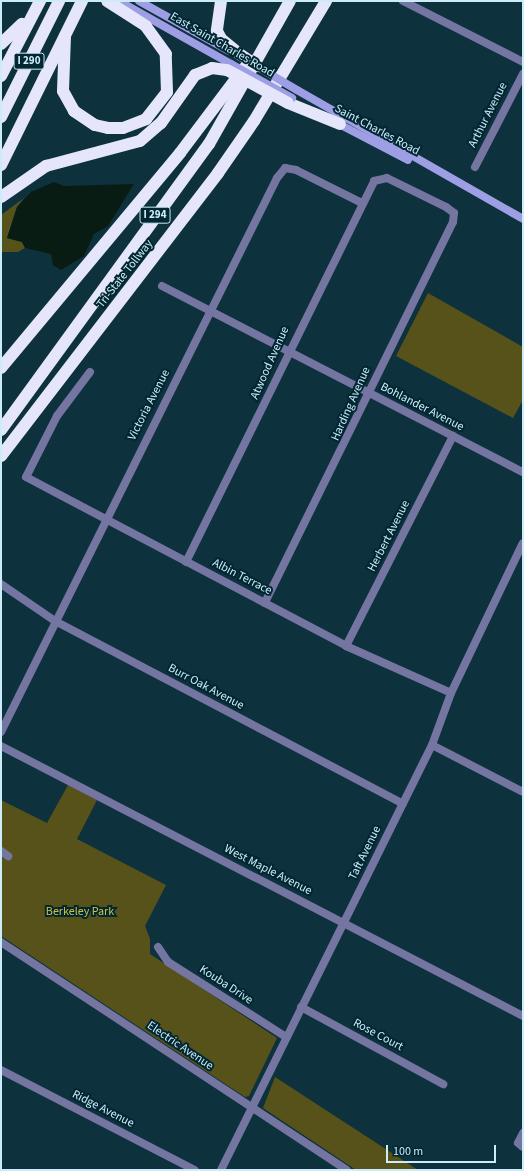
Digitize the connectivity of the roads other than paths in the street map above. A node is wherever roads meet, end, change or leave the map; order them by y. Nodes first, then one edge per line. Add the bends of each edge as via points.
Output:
1 (59, 1) edge
2 (82, 1) edge
3 (108, 1) edge
4 (120, 1) edge
5 (139, 1) edge
6 (220, 1) edge
7 (290, 1) edge
8 (326, 1) edge
9 (403, 1) edge
10 (39, 3) edge
11 (65, 36) junction
12 (271, 37) junction
13 (1, 44) edge
14 (238, 54) junction
15 (523, 62) edge
16 (257, 66) joint
17 (229, 67) junction
18 (523, 74) edge
19 (1, 76) edge
20 (297, 90) joint
21 (1, 117) edge
22 (340, 124) joint
23 (1, 165) edge
24 (475, 167) dead end
25 (452, 181) junction
26 (1, 197) edge
27 (362, 203) junction
28 (454, 213) joint
29 (523, 219) edge
30 (162, 286) dead end
31 (210, 311) junction
32 (289, 352) junction
33 (1, 368) edge
34 (90, 372) dead end
35 (370, 394) junction
36 (1, 430) edge
37 (453, 436) junction
38 (1, 456) edge
39 (523, 472) edge
40 (107, 521) junction
41 (523, 543) edge
42 (186, 562) junction
43 (1, 584) edge
44 (265, 603) junction
45 (55, 621) junction
46 (346, 646) junction
47 (451, 693) junction
48 (1, 732) edge
49 (432, 745) junction
50 (1, 746) edge
51 (523, 792) edge
52 (403, 804) junction
53 (344, 924) junction
54 (1, 942) edge
55 (158, 948) dead end
56 (301, 1007) junction
57 (523, 1016) edge
58 (286, 1037) junction
59 (1, 1070) edge
60 (443, 1084) dead end
61 (252, 1108) junction
62 (523, 1133) edge
63 (520, 1145) edge
64 (195, 1170) edge
65 (221, 1170) edge
66 (346, 1170) edge

1 - 21 highway, I 290
2 - 11 highway
3 - 11 highway via 146,26 166,54 167,92 146,119 123,128 108,128 95,125 74,110 63,91
4 - 17 main road, East Saint Charles Road
5 - 14 main road, East Saint Charles Road
6 - 14 highway via 217,31 221,39
7 - 12 highway, Tri-State Tollway / I 294
8 - 38 highway, Tri-State Tollway / I 294 via 254,121 218,173
9 - 15 street
10 - 13 highway
10 - 19 highway, I 290
11 - 23 highway
12 - 33 highway
12 - 36 highway, Tri-State Tollway / I 294 via 209,144
14 - 16 highway, bridge
16 - 20 main road, East Saint Charles Road, bridge
17 - 22 highway, bridge
17 - 26 highway via 212,68 195,75 161,123 140,141 125,148 46,166
18 - 24 street, Arthur Avenue
20 - 25 main road, Saint Charles Road
22 - 25 main road, Saint Charles Road
25 - 29 main road, Saint Charles Road
27 - 28 street, Atwood Avenue via 379,177 387,178
27 - 31 street, Victoria Avenue via 285,168
27 - 32 street, Atwood Avenue
28 - 35 street, Harding Avenue via 453,222
30 - 31 street, Bohlander Avenue
31 - 32 street, Bohlander Avenue
31 - 40 street, Victoria Avenue via 108,512
32 - 35 street, Bohlander Avenue
32 - 42 street, Atwood Avenue
34 - 40 street, Albin Terrace via 57,416 26,477
35 - 37 street, Bohlander Avenue
35 - 44 street, Harding Avenue
37 - 39 street, Bohlander Avenue
37 - 46 street, Herbert Avenue
40 - 42 street, Albin Terrace
40 - 45 street, Victoria Avenue
41 - 47 street, Taft Avenue
42 - 44 street, Albin Terrace
43 - 45 street, Burr Oak Avenue
44 - 46 street, Albin Terrace
45 - 48 street, Victoria Avenue
45 - 52 street, Burr Oak Avenue
46 - 47 street, Albin Terrace
47 - 49 street, Taft Avenue
49 - 51 street
49 - 52 street, Taft Avenue
50 - 53 street, West Maple Avenue
52 - 53 street, Taft Avenue
53 - 56 street, Taft Avenue
53 - 57 street, West Maple Avenue
54 - 61 street, Electric Avenue
55 - 58 street, Kouba Drive via 168,962
56 - 58 street, Taft Avenue
56 - 60 street, Rose Court
58 - 61 street, Taft Avenue
59 - 64 street, Ridge Avenue
61 - 65 street, Taft Avenue
61 - 66 street, Electric Avenue
62 - 63 street

